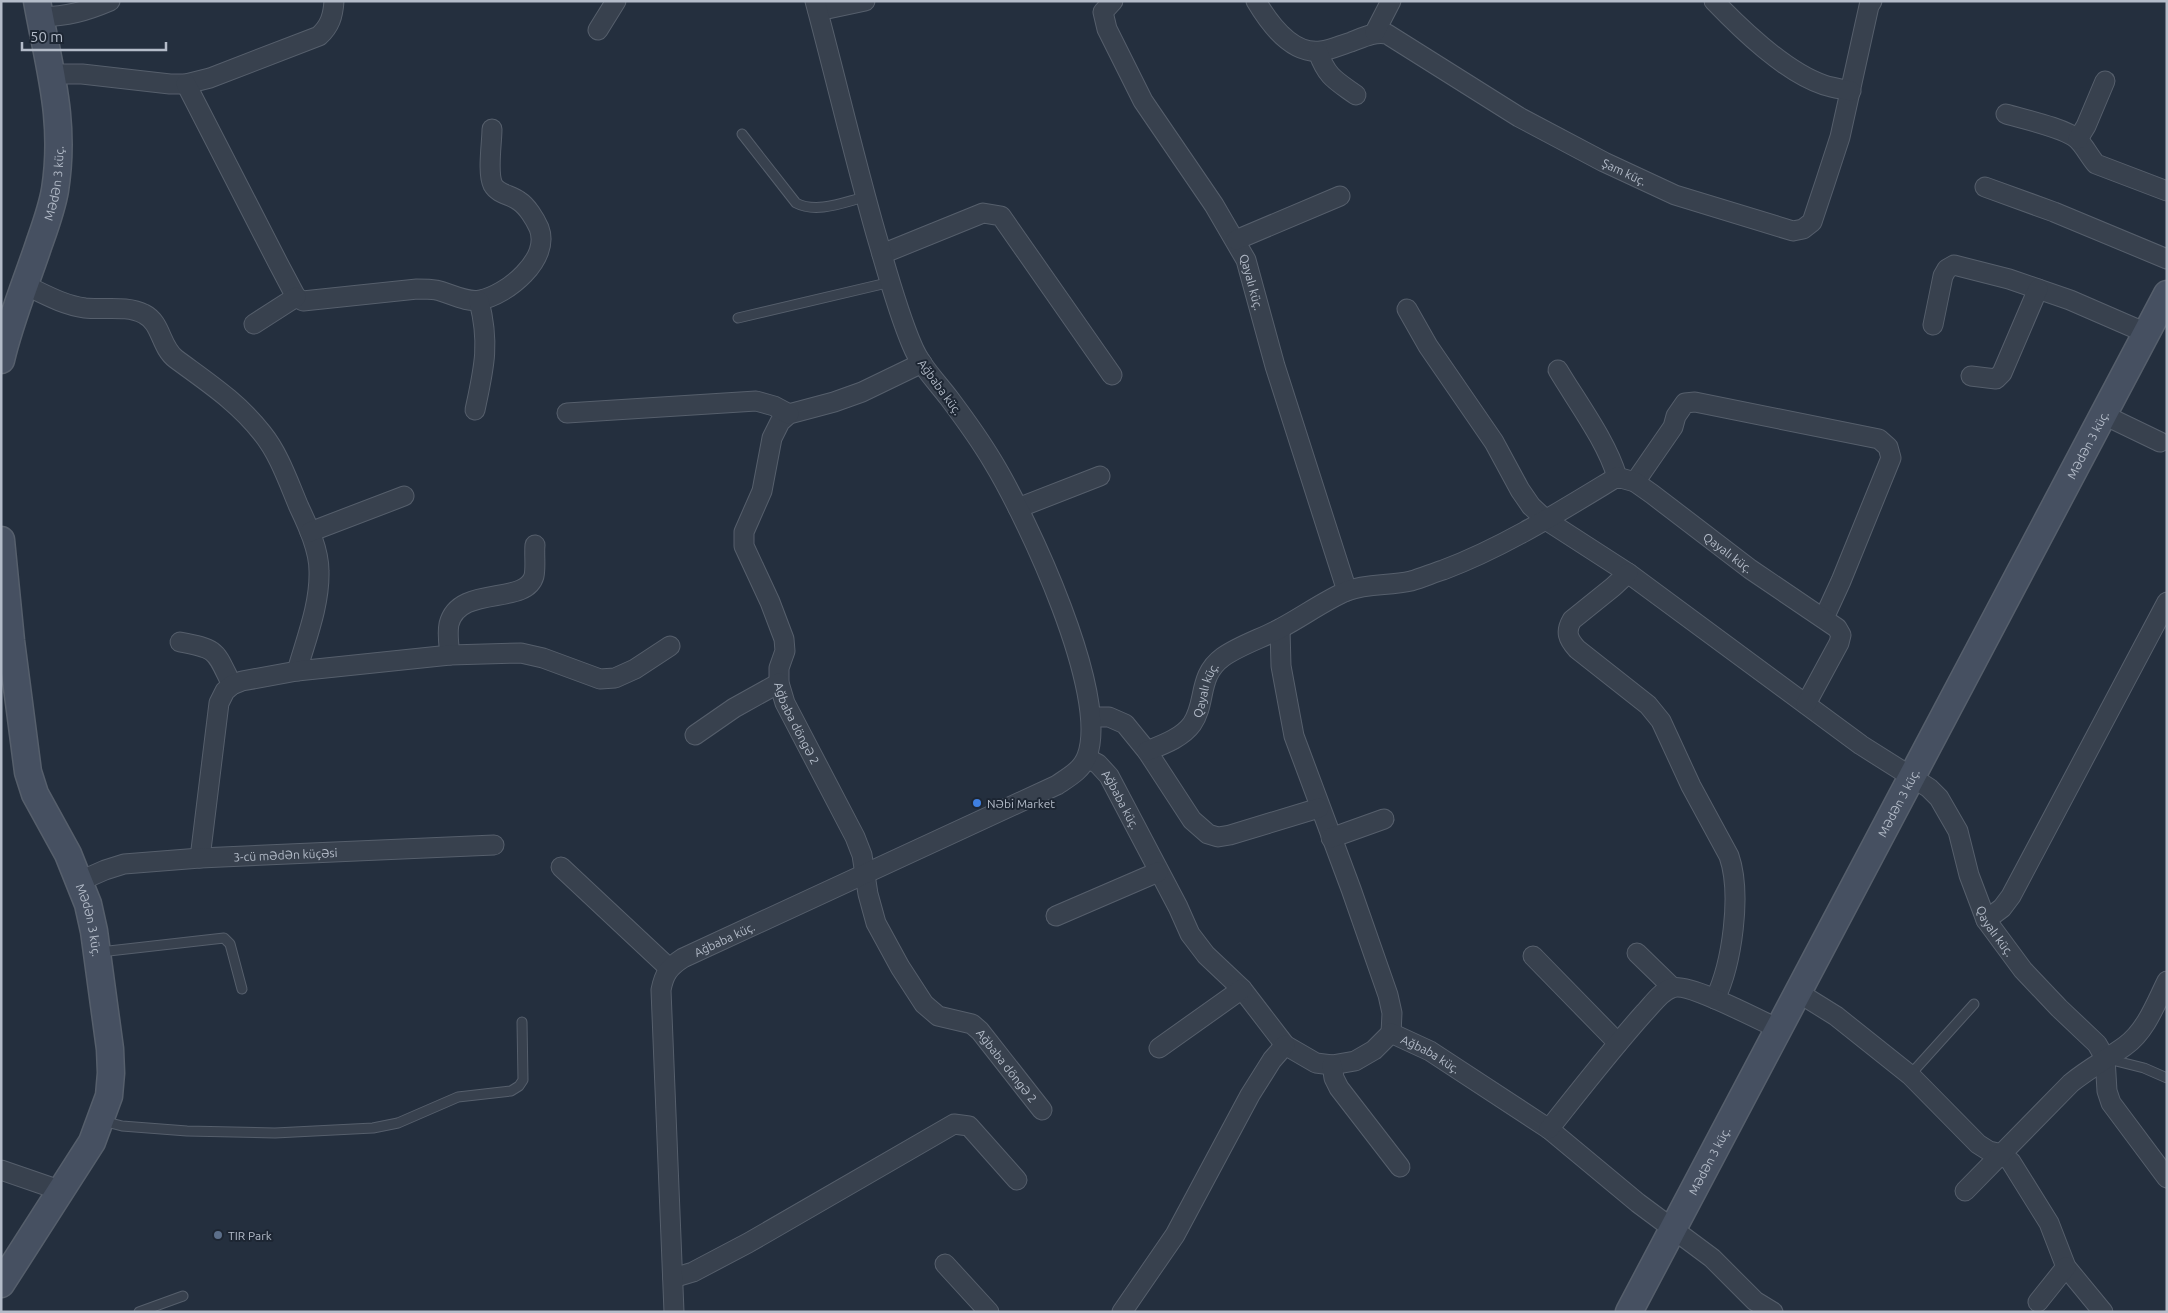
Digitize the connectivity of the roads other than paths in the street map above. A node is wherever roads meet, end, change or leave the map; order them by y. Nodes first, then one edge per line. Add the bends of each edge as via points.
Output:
1 (110, 1) edge
2 (334, 1) edge
3 (616, 1) edge
4 (865, 1) edge
5 (1113, 1) edge
6 (1256, 1) edge
7 (1392, 1) edge
8 (1714, 1) edge
9 (1872, 1) edge
10 (816, 6) edge
11 (38, 9) edge
12 (598, 30) dead end
13 (1375, 32) junction
14 (1318, 52) junction
15 (52, 74) junction
16 (2104, 81) dead end
17 (186, 84) junction
18 (1851, 91) junction
19 (1356, 95) dead end
20 (2006, 114) dead end
21 (492, 129) dead end
22 (742, 134) dead end
23 (2078, 139) junction
24 (1985, 187) dead end
25 (2167, 191) edge
26 (1340, 196) dead end
27 (865, 197) junction
28 (1236, 240) junction
29 (882, 254) junction
30 (2167, 259) edge
31 (890, 282) junction
32 (25, 285) junction
33 (2038, 289) junction
34 (2167, 294) edge
35 (296, 297) junction
36 (479, 301) junction
37 (1407, 309) dead end
38 (738, 318) dead end
39 (254, 324) dead end
40 (1933, 325) dead end
41 (2146, 333) junction
42 (1, 360) edge
43 (922, 363) junction
44 (1558, 370) dead end
45 (1112, 375) dead end
46 (1971, 376) dead end
47 (475, 410) dead end
48 (567, 413) dead end
49 (789, 414) junction
50 (2104, 415) junction
51 (2160, 442) dead end
52 (1100, 476) dead end
53 (1617, 477) junction
54 (1635, 482) junction
55 (404, 496) dead end
56 (1018, 508) junction
57 (1546, 520) junction
58 (310, 532) junction
59 (1, 540) edge
60 (534, 545) dead end
61 (1628, 573) junction
62 (1347, 591) junction
63 (2167, 602) edge
64 (1824, 618) junction
65 (1280, 629) junction
66 (6, 642) edge
67 (180, 642) dead end
68 (670, 646) dead end
69 (450, 656) junction
70 (297, 670) junction
71 (779, 683) junction
72 (232, 685) junction
73 (1806, 704) junction
74 (1092, 717) junction
75 (695, 736) dead end
76 (1147, 751) junction
77 (1086, 758) junction
78 (1912, 777) junction
79 (1320, 808) junction
80 (1384, 819) dead end
81 (1331, 838) junction
82 (494, 845) dead end
83 (200, 858) junction
84 (561, 867) dead end
85 (1158, 872) junction
86 (865, 874) junction
87 (80, 881) junction
88 (1056, 916) dead end
89 (1986, 920) junction
90 (97, 952) junction
91 (1637, 953) dead end
92 (1532, 956) dead end
93 (669, 968) junction
94 (2167, 981) edge
95 (1672, 988) junction
96 (242, 989) dead end
97 (1242, 989) junction
98 (1799, 993) junction
99 (1715, 999) junction
100 (1974, 1004) dead end
101 (522, 1022) dead end
102 (1779, 1029) junction
103 (1391, 1033) junction
104 (1618, 1043) junction
105 (1285, 1045) junction
106 (1159, 1048) dead end
107 (2105, 1058) junction
108 (1332, 1066) junction
109 (1910, 1075) junction
110 (2167, 1078) edge
111 (1042, 1110) dead end
112 (102, 1120) junction
113 (1549, 1129) junction
114 (2002, 1154) junction
115 (1400, 1167) dead end
116 (1, 1170) edge
117 (2167, 1178) edge
118 (1017, 1180) dead end
119 (1965, 1190) dead end
120 (62, 1191) junction
121 (1671, 1229) junction
122 (945, 1264) dead end
123 (2066, 1267) junction
124 (673, 1278) junction
125 (1, 1284) edge
126 (183, 1296) dead end
127 (2038, 1302) dead end
128 (139, 1312) edge
129 (674, 1312) edge
130 (989, 1312) edge
131 (1122, 1312) edge
132 (1629, 1312) edge
133 (1773, 1312) edge
134 (2103, 1312) edge

1 - 11 street via 83,13 65,16
2 - 17 street via 328,28 319,36 210,78
3 - 12 street
4 - 10 street
5 - 28 street, Qayalı küç. via 1103,12 1107,29 1143,101
6 - 14 street via 1281,34 1297,47
7 - 13 street
8 - 18 street via 1739,27 1794,70 1824,85
9 - 18 street, Şam küç.
10 - 27 street, Ağbaba küç.
11 - 15 main road, Mədən 3 küç.
13 - 14 street
13 - 18 street, Şam küç. via 1388,34 1519,117 1604,162 1675,195 1793,231 1812,222 1840,137
14 - 19 street via 1328,74
15 - 17 street
15 - 32 main road, Mədən 3 küç. via 58,107 59,141 55,191
16 - 23 street
17 - 35 street
20 - 23 street
21 - 36 street via 490,177 494,187 520,202 531,214 540,229 541,244 533,265 520,279
22 - 27 lane via 796,203 815,208
23 - 25 street via 2096,164
24 - 30 street
26 - 28 street
27 - 29 street, Ağbaba küç.
28 - 62 street, Qayalı küç. via 1246,260 1275,366
29 - 31 street, Ağbaba küç.
29 - 45 street via 983,213 1001,216
31 - 38 lane
31 - 43 street, Ağbaba küç. via 910,341
32 - 42 main road, Mədən 3 küç.
32 - 58 street via 63,303 84,308 142,312 151,318 169,352 216,387 262,433 284,472
33 - 40 street via 1954,265 1944,276
33 - 41 street
33 - 46 street via 2002,373 1996,379
34 - 41 main road, Mədən 3 küç.
35 - 36 street via 303,302 417,289
35 - 39 street
36 - 47 street via 484,318 486,362
37 - 57 street, Qayalı küç. via 1428,346 1494,442 1520,490
41 - 50 main road, Mədən 3 küç.
43 - 49 street via 862,392
43 - 56 street, Ağbaba küç. via 992,460
44 - 53 street via 1604,446
48 - 49 street via 756,401
49 - 71 street, Ağbaba döngə 2 via 780,422 772,438 762,491 744,532 744,546 784,638
50 - 51 street
50 - 78 main road, Mədən 3 küç.
52 - 56 street
53 - 54 street, Qayalı küç.
53 - 57 street, Qayalı küç.
54 - 64 street, Qayalı küç. via 1750,569
54 - 64 street via 1686,403 1695,402 1878,439 1888,447 1891,458
55 - 58 street
56 - 74 street, Ağbaba küç. via 1071,633
57 - 61 street, Qayalı küç.
57 - 62 street, Qayalı küç. via 1472,558 1411,581
58 - 70 street via 319,569 319,584
59 - 66 main road, Mədən 3 küç.
60 - 69 street via 534,576 530,584 519,590 464,603 455,612 449,625
61 - 73 street, Qayalı küç.
61 - 99 street via 1572,620 1568,639 1648,705 1661,721 1729,856 1735,905 1727,968
62 - 65 street, Qayalı küç.
63 - 89 street via 2011,896
64 - 73 street, Qayalı küç. via 1841,634
65 - 76 street, Qayalı küç. via 1224,656 1213,666 1204,681 1192,724 1172,740
65 - 79 street via 1281,666 1294,736
66 - 87 main road, Mədən 3 küç. via 32,787
67 - 72 street via 207,647 217,656
68 - 69 street via 635,669 615,678 600,679 521,653
69 - 70 street
70 - 72 street
71 - 75 street via 734,708
71 - 86 street, Ağbaba döngə 2 via 786,703 855,836
72 - 83 street via 219,703
73 - 78 street, Qayalı küç. via 1860,745
74 - 76 street via 1109,717 1125,724
74 - 77 street, Ağbaba küç.
76 - 79 street via 1192,820 1208,834 1218,837
77 - 85 street, Ağbaba küç. via 1098,764 1109,776
77 - 86 street, Ağbaba küç. via 1076,772 1057,785
78 - 89 street, Qayalı küç. via 1930,788 1949,813 1958,831 1969,875
78 - 98 main road, Mədən 3 küç.
79 - 81 street
80 - 81 street
81 - 103 street via 1388,995 1392,1013
82 - 83 street, 3-cü mədən küçəsi
83 - 87 street, 3-cü mədən küçəsi via 124,864
84 - 93 street
85 - 88 street
85 - 97 street, Ağbaba küç. via 1190,934 1206,955
86 - 93 street, Ağbaba küç. via 683,958
86 - 111 street, Ağbaba döngə 2 via 876,923 924,1004 938,1016 972,1024 980,1031
87 - 90 main road, Mədən 3 küç.
89 - 107 street, Qayalı küç. via 2023,970 2088,1034
90 - 96 lane via 224,938 230,944
90 - 112 main road, Mədən 3 küç. via 111,1073
91 - 95 street
92 - 104 street
93 - 124 street via 661,990
94 - 107 street via 2151,1014 2136,1034 2126,1045
95 - 99 street via 1683,987
95 - 104 street via 1660,996
97 - 105 street, Ağbaba küç.
97 - 106 street
98 - 102 main road, Mədən 3 küç.
98 - 109 street via 1836,1016
99 - 102 street
100 - 109 lane
101 - 112 lane via 524,1080 519,1086 511,1091 458,1097 398,1123 373,1128 275,1133 153,1129
102 - 121 main road, Mədən 3 küç.
103 - 108 street, Ağbaba küç. via 1374,1050 1355,1061
103 - 113 street, Ağbaba küç. via 1430,1051
104 - 113 street
105 - 108 street, Ağbaba küç. via 1316,1063
105 - 131 street via 1250,1095 1175,1235
107 - 110 lane
107 - 114 street via 2072,1083
107 - 117 street via 2111,1103
108 - 115 street via 1339,1088
109 - 114 street via 1978,1144
112 - 120 main road, Mədən 3 küç.
113 - 121 street, Ağbaba küç.
114 - 119 street
114 - 123 street via 2011,1162 2041,1207
116 - 120 street
118 - 124 street via 970,1126 954,1124 733,1251 693,1272
120 - 125 main road, Mədən 3 küç.
121 - 132 main road, Mədən 3 küç.
121 - 133 street, Ağbaba küç. via 1694,1243 1755,1301
122 - 130 street
123 - 127 street
123 - 134 street
124 - 129 street
126 - 128 lane

